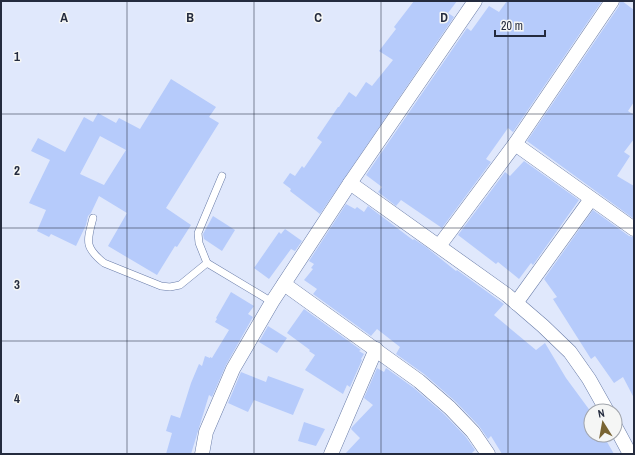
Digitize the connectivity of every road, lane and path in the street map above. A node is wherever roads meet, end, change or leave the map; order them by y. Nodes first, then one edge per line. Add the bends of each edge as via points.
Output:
1 (475, 1) edge
2 (612, 1) edge
3 (515, 144) junction
4 (222, 176) dead end
5 (350, 183) junction
6 (591, 199) junction
7 (93, 218) dead end
8 (634, 229) edge
9 (439, 246) junction
10 (207, 263) junction
11 (284, 284) junction
12 (272, 302) junction
13 (516, 303) junction
14 (376, 349) junction
15 (602, 403) edge
16 (623, 441) edge
17 (202, 454) edge
18 (331, 454) edge
19 (488, 454) edge
20 (630, 454) edge

1 - 5 street
2 - 3 street
3 - 6 street
3 - 9 street
4 - 10 lane via 198,233
5 - 9 street
5 - 11 street
6 - 8 street
6 - 13 street
7 - 10 lane via 87,239 97,257 104,263 161,286 180,285
9 - 13 street
10 - 12 lane
11 - 12 street
11 - 14 street
12 - 17 street via 233,369 206,432
13 - 15 street via 570,352
14 - 18 street
14 - 19 street via 450,408
16 - 20 street

